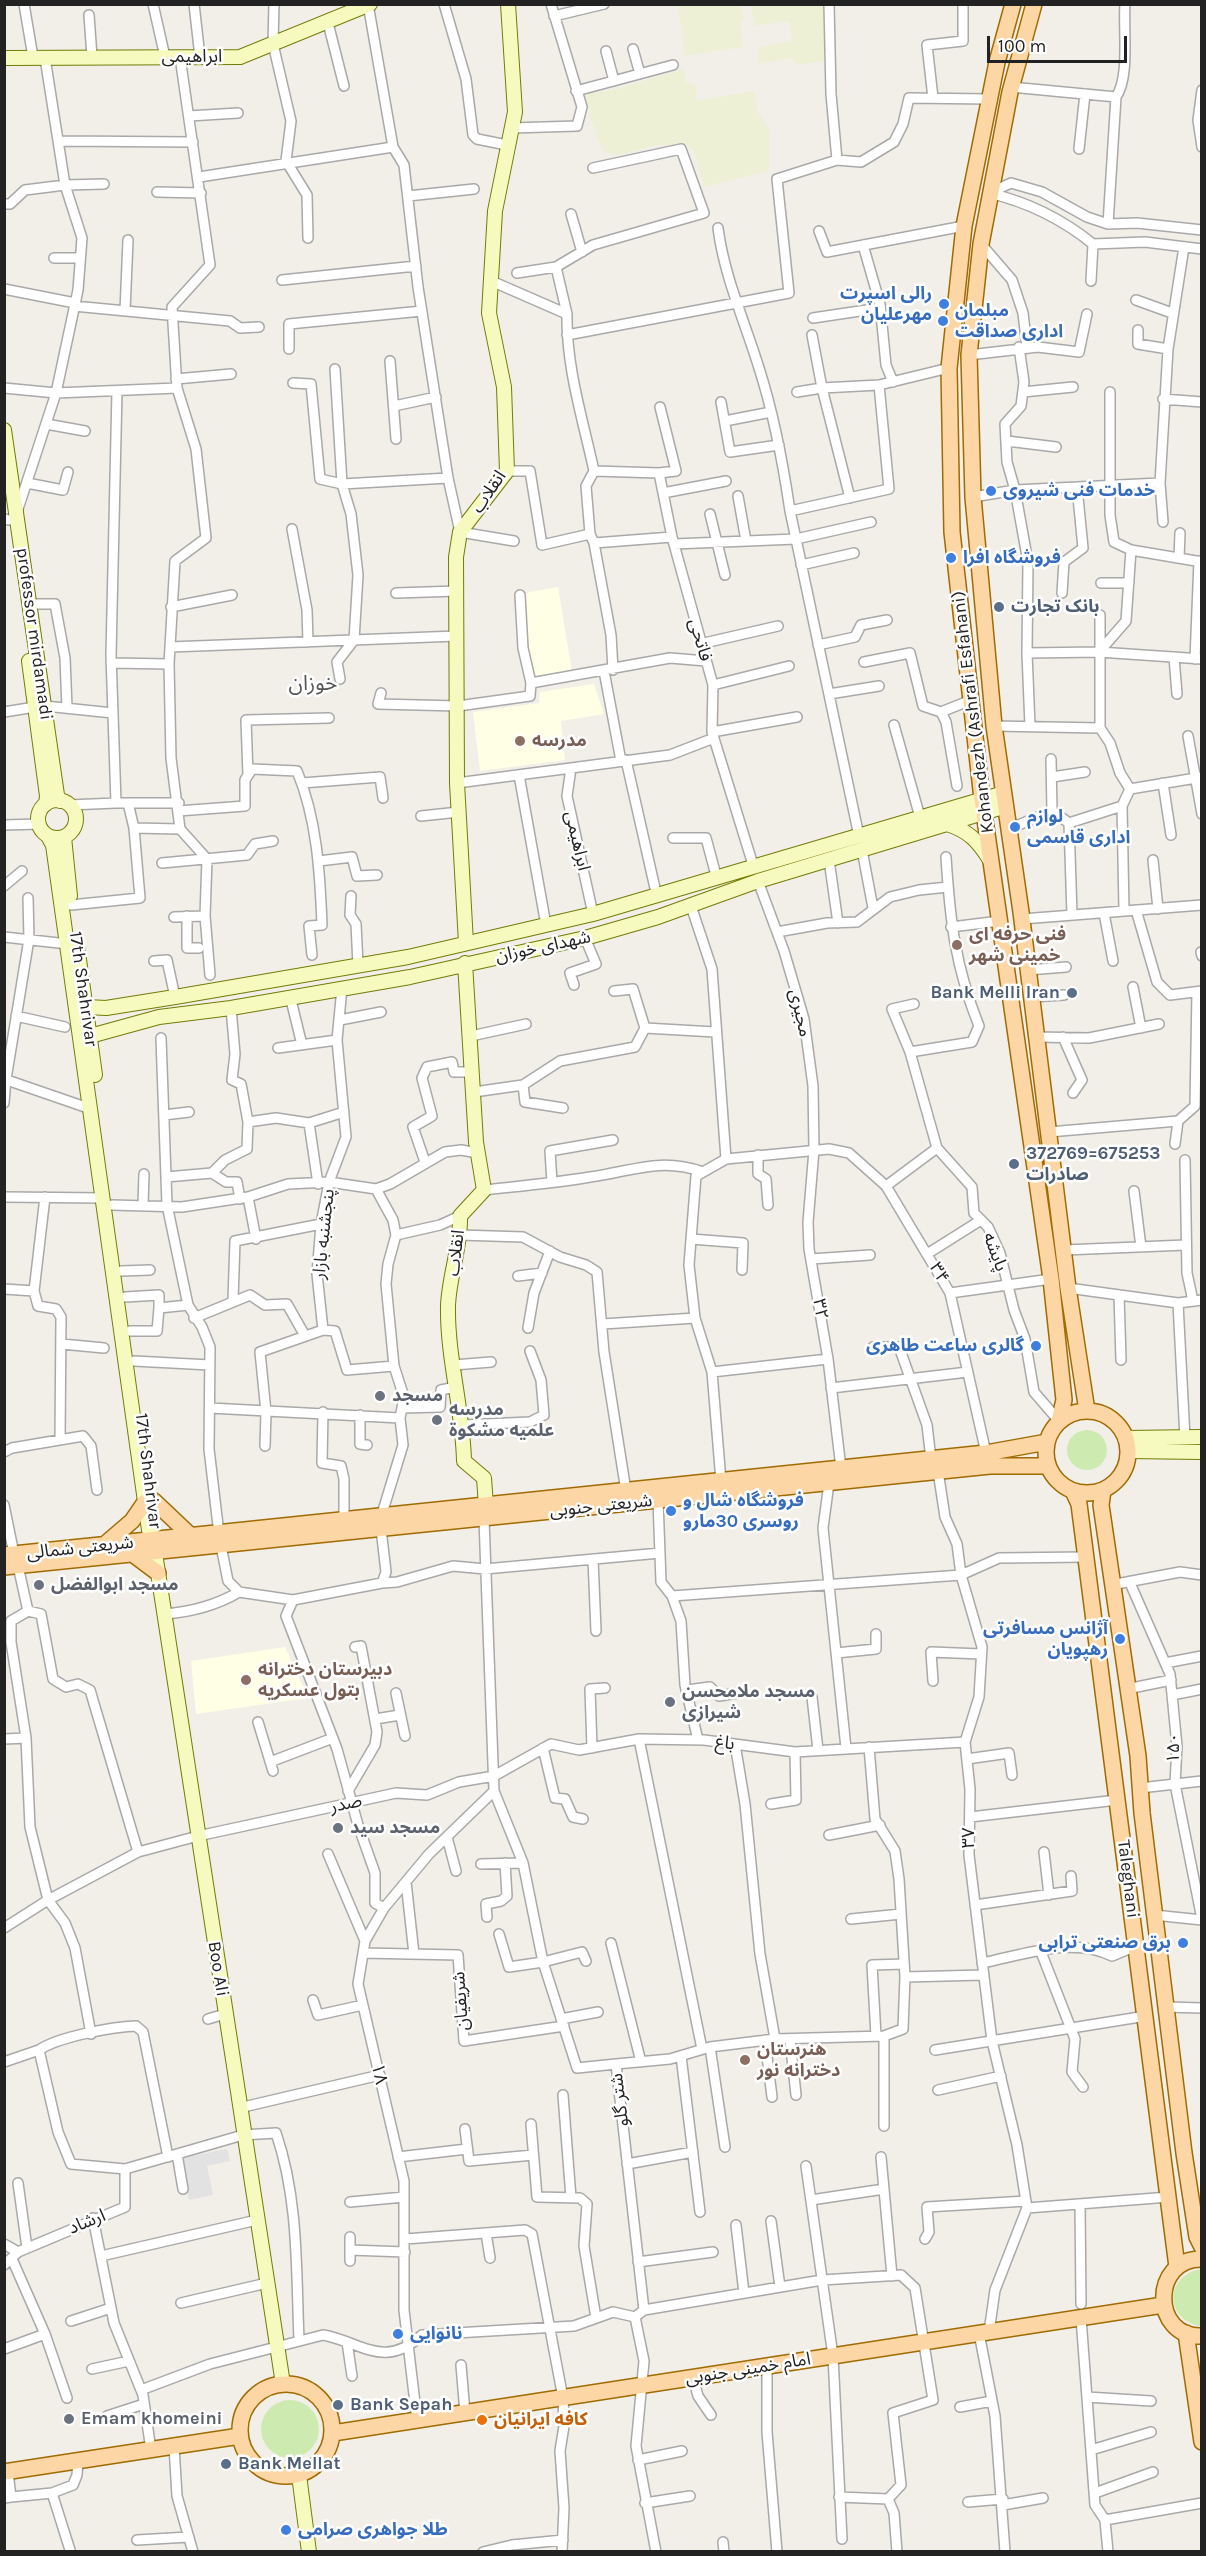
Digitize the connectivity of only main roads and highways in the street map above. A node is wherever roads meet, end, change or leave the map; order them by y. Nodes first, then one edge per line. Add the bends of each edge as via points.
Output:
1 (508, 4) edge
2 (1013, 4) edge
3 (1034, 4) edge
4 (369, 5) edge
5 (4, 58) edge
6 (4, 430) edge
7 (4, 485) edge
8 (10, 518) edge
9 (40, 706) junction
10 (1005, 800) junction
11 (65, 803) junction
12 (46, 804) junction
13 (983, 806) junction
14 (946, 817) junction
15 (48, 836) junction
16 (64, 837) junction
17 (991, 862) junction
18 (756, 874) junction
19 (466, 943) junction
20 (465, 963) junction
21 (125, 1005) junction
22 (87, 1007) junction
23 (127, 1025) junction
24 (90, 1036) junction
25 (108, 1202) junction
26 (1064, 1400) junction
27 (1087, 1404) junction
28 (1059, 1421) junction
29 (1202, 1437) edge
30 (1047, 1442) junction
31 (1127, 1445) junction
32 (1202, 1452) edge
33 (934, 1465) junction
34 (1048, 1466) junction
35 (1103, 1490) junction
36 (1073, 1491) junction
37 (149, 1501) junction
38 (485, 1512) junction
39 (381, 1523) junction
40 (192, 1537) junction
41 (220, 1540) junction
42 (104, 1545) junction
43 (155, 1547) junction
44 (134, 1555) junction
45 (10, 1561) edge
46 (158, 1573) junction
47 (1174, 2238) junction
48 (1199, 2242) edge
49 (1202, 2259) edge
50 (1177, 2267) junction
51 (1163, 2305) junction
52 (1194, 2335) edge
53 (1196, 2358) edge
54 (283, 2384) junction
55 (333, 2433) junction
56 (240, 2436) junction
57 (1202, 2442) edge
58 (6, 2472) edge
59 (300, 2475) junction
60 (309, 2552) edge

1 - 19 main road, انقلاب via 515,112 495,211 489,280 489,313 504,387 507,471 460,532 457,591 457,783
2 - 13 main road, Kohandezh (Ashrafi Esfahani) via 964,226 949,368 952,532
3 - 10 main road, Kohandezh (Ashrafi Esfahani) via 1011,87 989,193 969,355 973,497 994,726
4 - 5 main road, ابراهیمی via 240,57
6 - 8 main road, professor mirdamadi
7 - 8 main road, professor mirdamadi
8 - 9 main road, professor mirdamadi
8 - 9 main road, professor mirdamadi via 30,604
9 - 11 main road, professor mirdamadi via 57,795
9 - 12 main road, professor mirdamadi
10 - 13 main road, شهدای خوزان
10 - 27 main road, Kohandezh (Ashrafi Esfahani) via 1068,1288
11 - 12 main road
11 - 16 main road via 75,822
12 - 15 main road via 39,814 39,824
13 - 14 main road, شهدای خوزان
13 - 17 main road, Kohandezh (Ashrafi Esfahani)
14 - 17 main road via 971,835
14 - 18 main road, شهدای خوزان via 829,860
14 - 18 main road, شهدای خوزان via 920,817
15 - 16 main road
15 - 25 main road, 17th Shahrivar via 53,844
16 - 22 main road, 17th Shahrivar
17 - 26 main road, Kohandezh (Ashrafi Esfahani) via 1051,1279
18 - 19 main road, شهدای خوزان via 717,879 593,914
18 - 20 main road, شهدای خوزان via 691,906 585,938
19 - 21 main road, شهدای خوزان
20 - 23 main road, شهدای خوزان via 410,977
20 - 38 main road, انقلاب via 484,1190 460,1216 448,1305 464,1461 484,1478
21 - 22 main road, شهدای خوزان
21 - 23 main road
22 - 24 main road, 17th Shahrivar
23 - 24 main road, شهدای خوزان
24 - 25 main road, 17th Shahrivar
25 - 37 main road, 17th Shahrivar
25 - 37 main road, 17th Shahrivar via 130,1331
26 - 27 main road
26 - 28 main road, Kohandezh (Ashrafi Esfahani)
27 - 28 main road
27 - 31 main road via 1110,1418
28 - 30 main road
29 - 31 main road
30 - 33 main road, شریعتی جنوبی
30 - 34 main road
31 - 32 main road
31 - 35 main road via 1121,1474
33 - 34 main road, شریعتی جنوبی
33 - 38 main road, شریعتی جنوبی via 829,1483
33 - 38 main road, شریعتی جنوبی via 841,1468 626,1491
34 - 36 main road via 1058,1481
35 - 36 main road
35 - 48 main road, Taleghani via 1101,1505
36 - 47 main road, Taleghani via 1079,1504
37 - 40 main road
37 - 42 main road
37 - 43 main road, 17th Shahrivar via 149,1530
38 - 39 main road, شریعتی جنوبی
39 - 41 main road, شریعتی جنوبی
39 - 41 main road, شریعتی جنوبی via 344,1521
40 - 41 main road, شریعتی جنوبی
40 - 43 main road, شریعتی جنوبی
41 - 43 main road, شریعتی جنوبی
42 - 43 main road, شریعتی شمالی
42 - 45 main road, شریعتی شمالی
43 - 44 main road, شریعتی شمالی
43 - 46 main road, Boo Ali
44 - 45 main road, شریعتی شمالی
44 - 46 main road
46 - 54 main road, Boo Ali
47 - 48 main road via 1183,2244
47 - 50 main road, Taleghani
49 - 50 main road
50 - 51 main road via 1165,2284
51 - 52 main road via 1175,2326
51 - 55 main road, امام خمینی جنوبی via 1081,2311 923,2342
52 - 53 main road
53 - 57 main road
54 - 55 main road via 303,2387 320,2398 328,2410
54 - 56 main road via 257,2394 242,2417
55 - 59 main road via 321,2460
56 - 58 main road
56 - 59 main road via 259,2468 285,2476
59 - 60 main road

